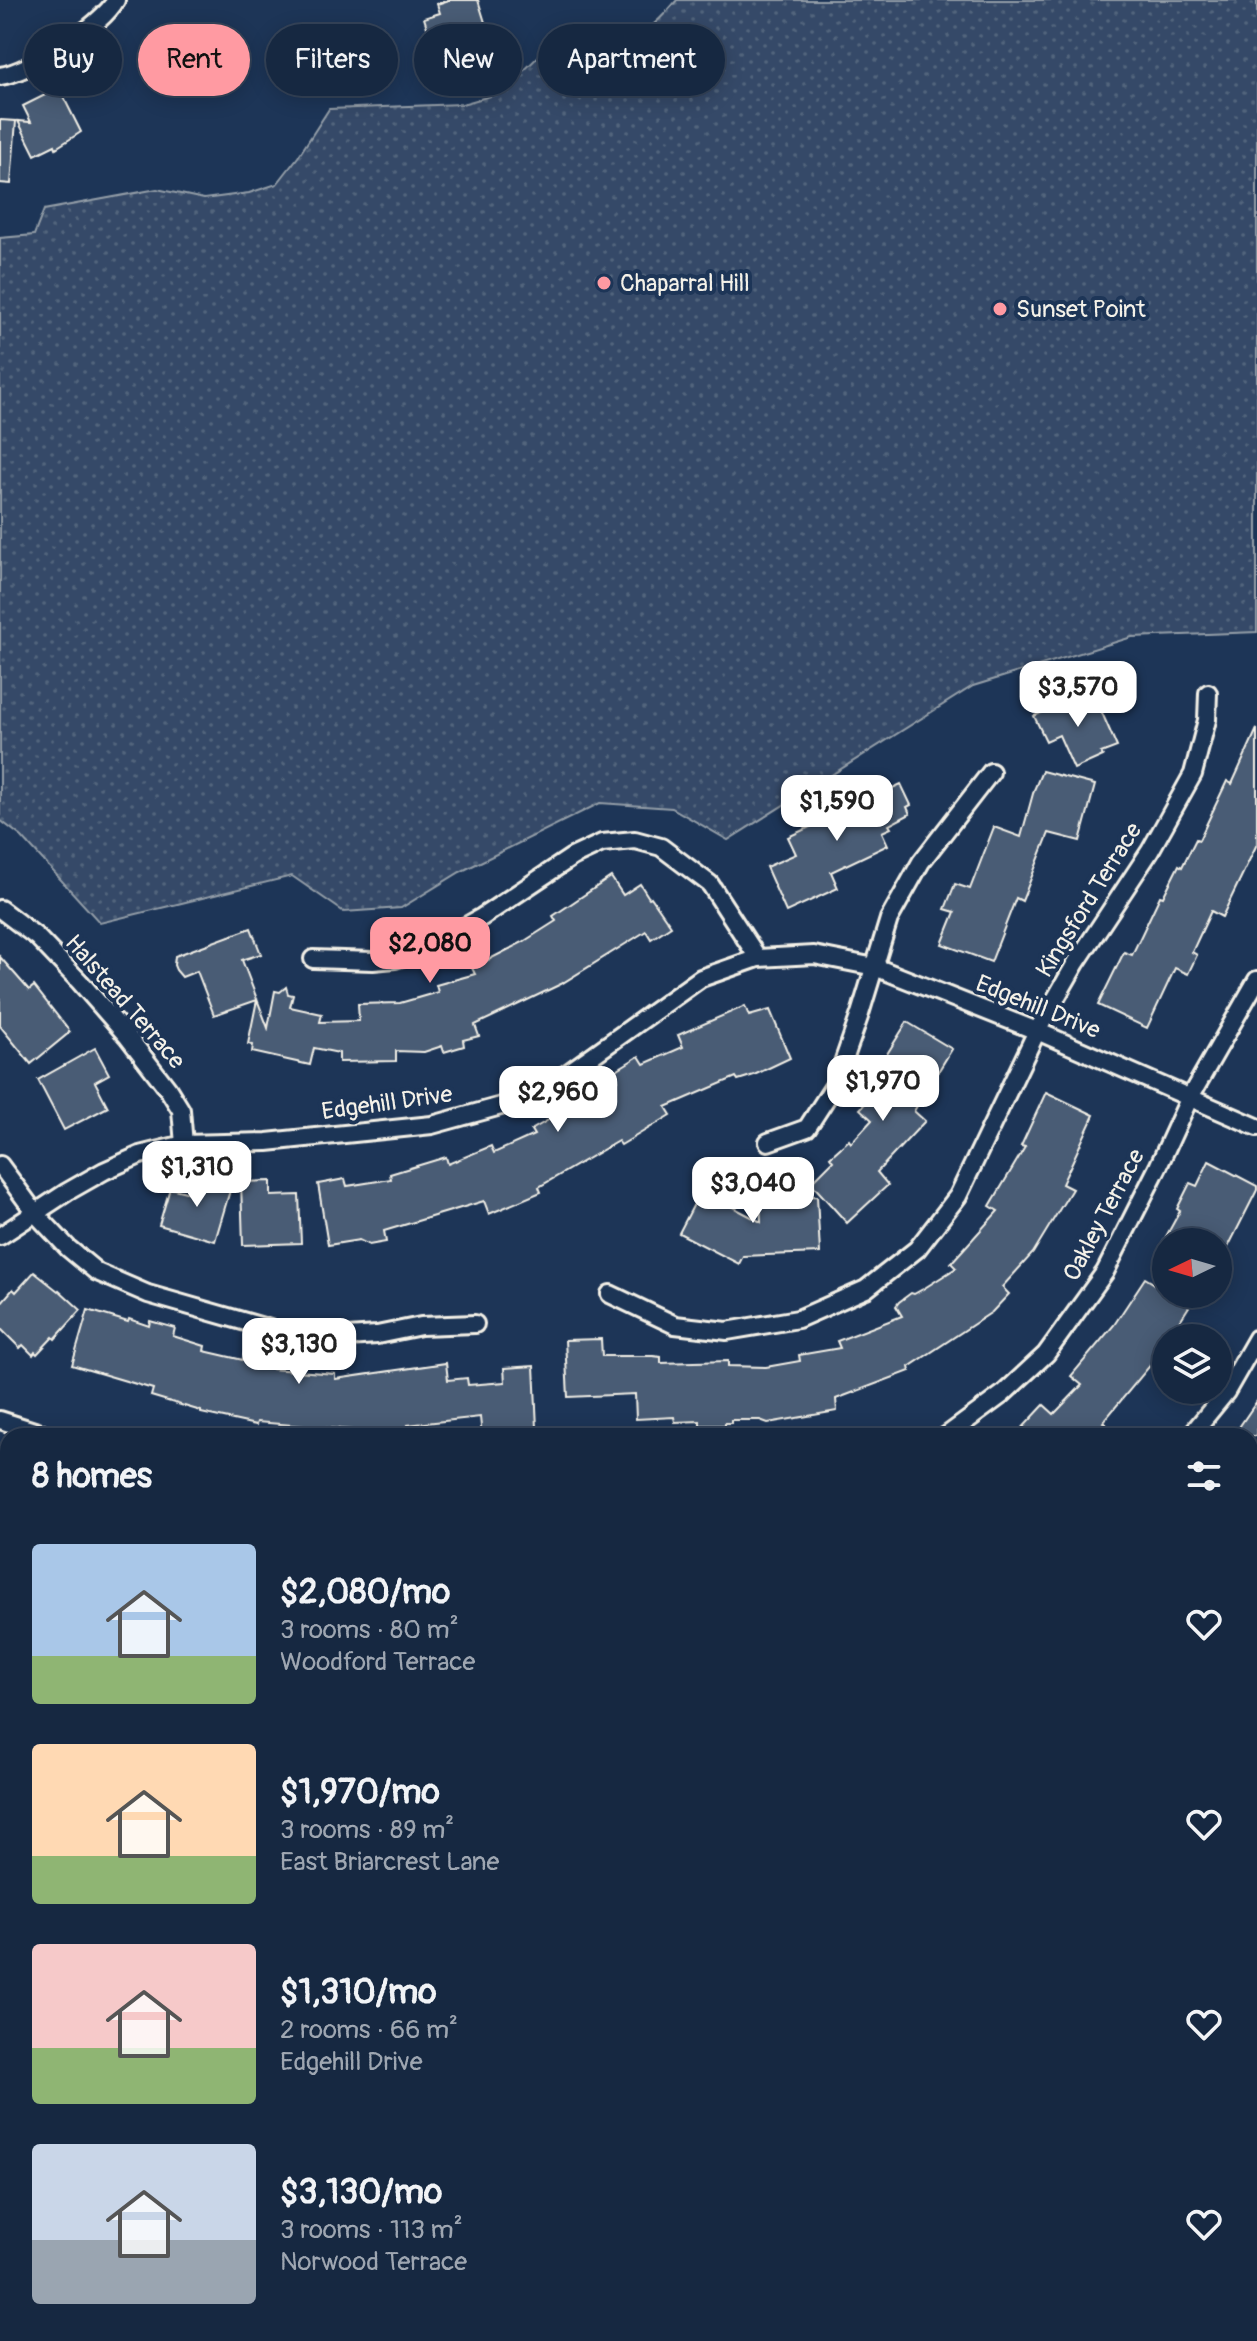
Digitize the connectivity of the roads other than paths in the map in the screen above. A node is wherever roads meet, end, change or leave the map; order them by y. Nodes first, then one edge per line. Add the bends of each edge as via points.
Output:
1 (116, 0) edge
2 (0, 76) edge
3 (1208, 693) dead end
4 (991, 772) dead end
5 (0, 909) edge
6 (758, 958) junction
7 (313, 959) dead end
8 (875, 967) junction
9 (1257, 980) edge
10 (1037, 1031) junction
11 (1190, 1097) junction
12 (1257, 1127) edge
13 (768, 1142) dead end
14 (184, 1144) junction
15 (0, 1165) edge
16 (36, 1214) junction
17 (0, 1236) edge
18 (610, 1294) dead end
19 (475, 1324) dead end
20 (1257, 1338) edge
21 (0, 1420) edge
22 (25, 1428) edge
23 (957, 1428) edge
24 (1197, 1428) edge

1 - 2 street via 86,32 36,63
3 - 10 street, Kingsford Terrace via 1193,774
4 - 8 street via 921,862 889,919
5 - 14 street, Halstead Terrace via 37,937 144,1058 181,1110
6 - 7 street via 710,884 661,847 635,840 602,843 572,857 424,950 373,961
6 - 8 street, Edgehill Drive via 814,955
6 - 14 street, Edgehill Drive via 701,978 565,1075 501,1106 432,1125 267,1142
8 - 10 street, Edgehill Drive
8 - 13 street via 836,1083 807,1128
9 - 11 street, Oakley Terrace
10 - 11 street, Edgehill Drive
10 - 18 street, Kingsford Terrace via 958,1196 917,1249 866,1289 798,1319 727,1331 675,1325
11 - 12 street, Edgehill Drive
11 - 23 street, Oakley Terrace via 1105,1272 1046,1354
14 - 16 street, Edgehill Drive via 104,1171
15 - 16 street
16 - 17 street, Edgehill Drive
16 - 19 street via 97,1272 148,1294 291,1335 333,1338
20 - 24 street via 1226,1392
21 - 22 street

